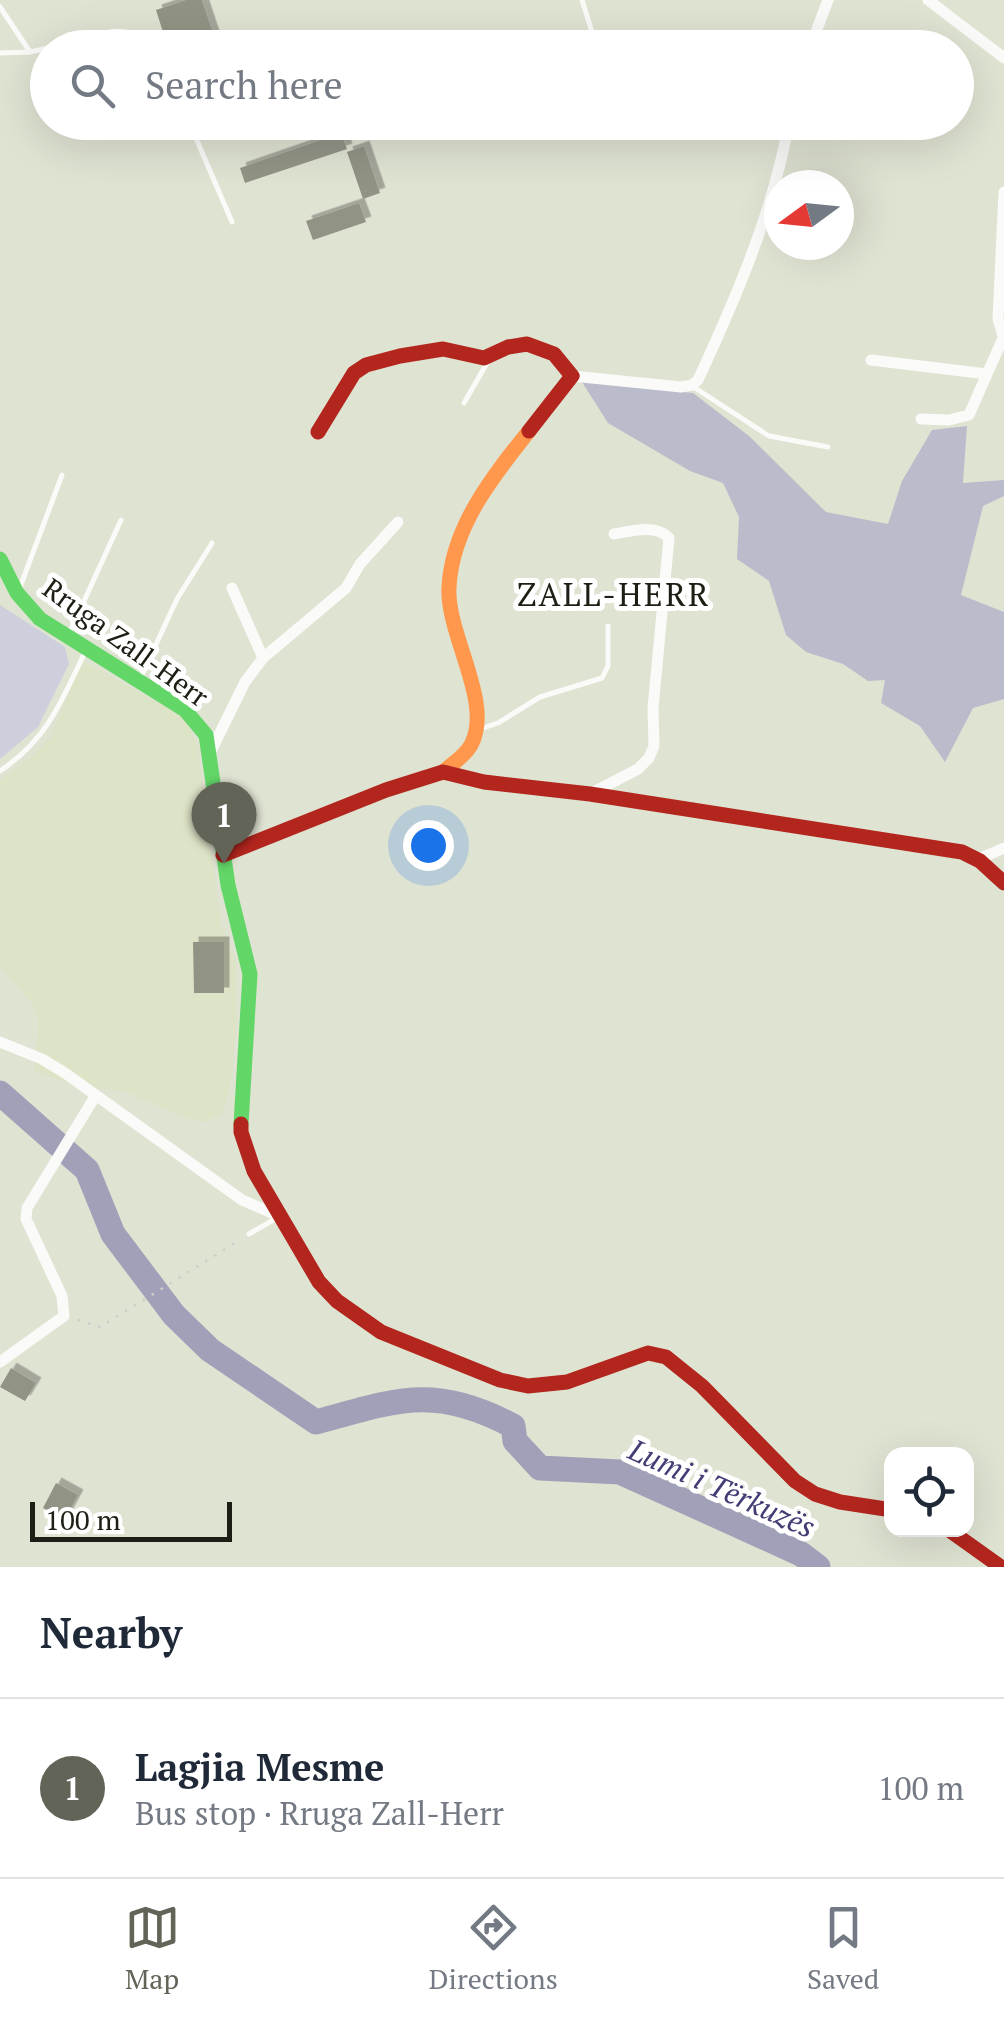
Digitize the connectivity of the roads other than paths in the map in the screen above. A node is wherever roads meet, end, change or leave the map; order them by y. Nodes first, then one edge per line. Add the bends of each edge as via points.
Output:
1 (582, 0) edge
2 (828, 0) edge
3 (928, 0) edge
4 (0, 7) edge
5 (591, 30) edge
6 (817, 30) edge
7 (967, 30) edge
8 (974, 35) edge
9 (30, 52) joint
10 (0, 53) edge
11 (1004, 58) edge
12 (197, 140) edge
13 (786, 140) edge
14 (1004, 192) edge
15 (232, 222) dead end
16 (1003, 336) edge
17 (490, 358) junction
18 (871, 360) dead end
19 (987, 374) junction
20 (572, 376) junction
21 (692, 386) junction
22 (464, 403) dead end
23 (921, 420) dead end
24 (318, 432) dead end
25 (828, 447) dead end
26 (62, 475) dead end
27 (121, 520) dead end
28 (398, 522) dead end
29 (614, 534) dead end
30 (212, 543) dead end
31 (0, 558) edge
32 (232, 588) dead end
33 (18, 593) junction
34 (608, 626) dead end
35 (68, 636) junction
36 (87, 648) junction
37 (262, 658) junction
38 (139, 681) junction
39 (477, 730) junction
40 (211, 752) junction
41 (0, 771) edge
42 (443, 772) junction
43 (590, 794) junction
44 (1004, 848) edge
45 (223, 855) junction
46 (982, 858) junction
47 (1004, 883) edge
48 (0, 1042) edge
49 (96, 1095) junction
50 (279, 1216) junction
51 (250, 1234) road end
52 (0, 1362) edge
53 (884, 1509) edge
54 (959, 1537) edge
55 (1001, 1567) edge

1 - 5 lane
2 - 6 street
3 - 7 street
4 - 9 lane
8 - 11 street
9 - 10 lane
12 - 15 lane
13 - 21 street via 725,323
14 - 16 street via 998,318
16 - 19 street
17 - 20 street via 521,343 535,344
17 - 22 lane
17 - 24 street via 443,349 376,361 350,376
18 - 19 street
19 - 23 street via 969,415
20 - 21 street
20 - 39 street via 500,468 462,536 450,602
21 - 25 lane via 768,436
26 - 33 lane
27 - 35 lane
28 - 37 street via 346,588
29 - 43 street via 651,529 669,538 654,746 638,770
30 - 38 lane
31 - 33 street, Rruga Zall-Herr
32 - 37 street
33 - 35 street, Rruga Zall-Herr via 40,619
34 - 39 lane via 602,678 540,696
35 - 36 street, Rruga Zall-Herr
36 - 38 street, Rruga Zall-Herr
36 - 41 lane via 46,731
37 - 40 street
38 - 40 street, Rruga Zall-Herr via 198,722
39 - 42 street
40 - 45 street, Rruga Zall-Herr
42 - 43 street
42 - 45 street
43 - 46 street
44 - 46 street
45 - 50 street, Rruga Zall-Herr via 250,974 241,1132
46 - 47 street
48 - 49 street via 42,1058
49 - 50 street via 242,1200
49 - 52 street via 32,1196 26,1220 62,1296 64,1316
50 - 51 lane
50 - 53 street, Rruga Zall-Herr via 320,1282 381,1332 528,1386 567,1382 648,1353 666,1357 795,1482 840,1502
54 - 55 street

